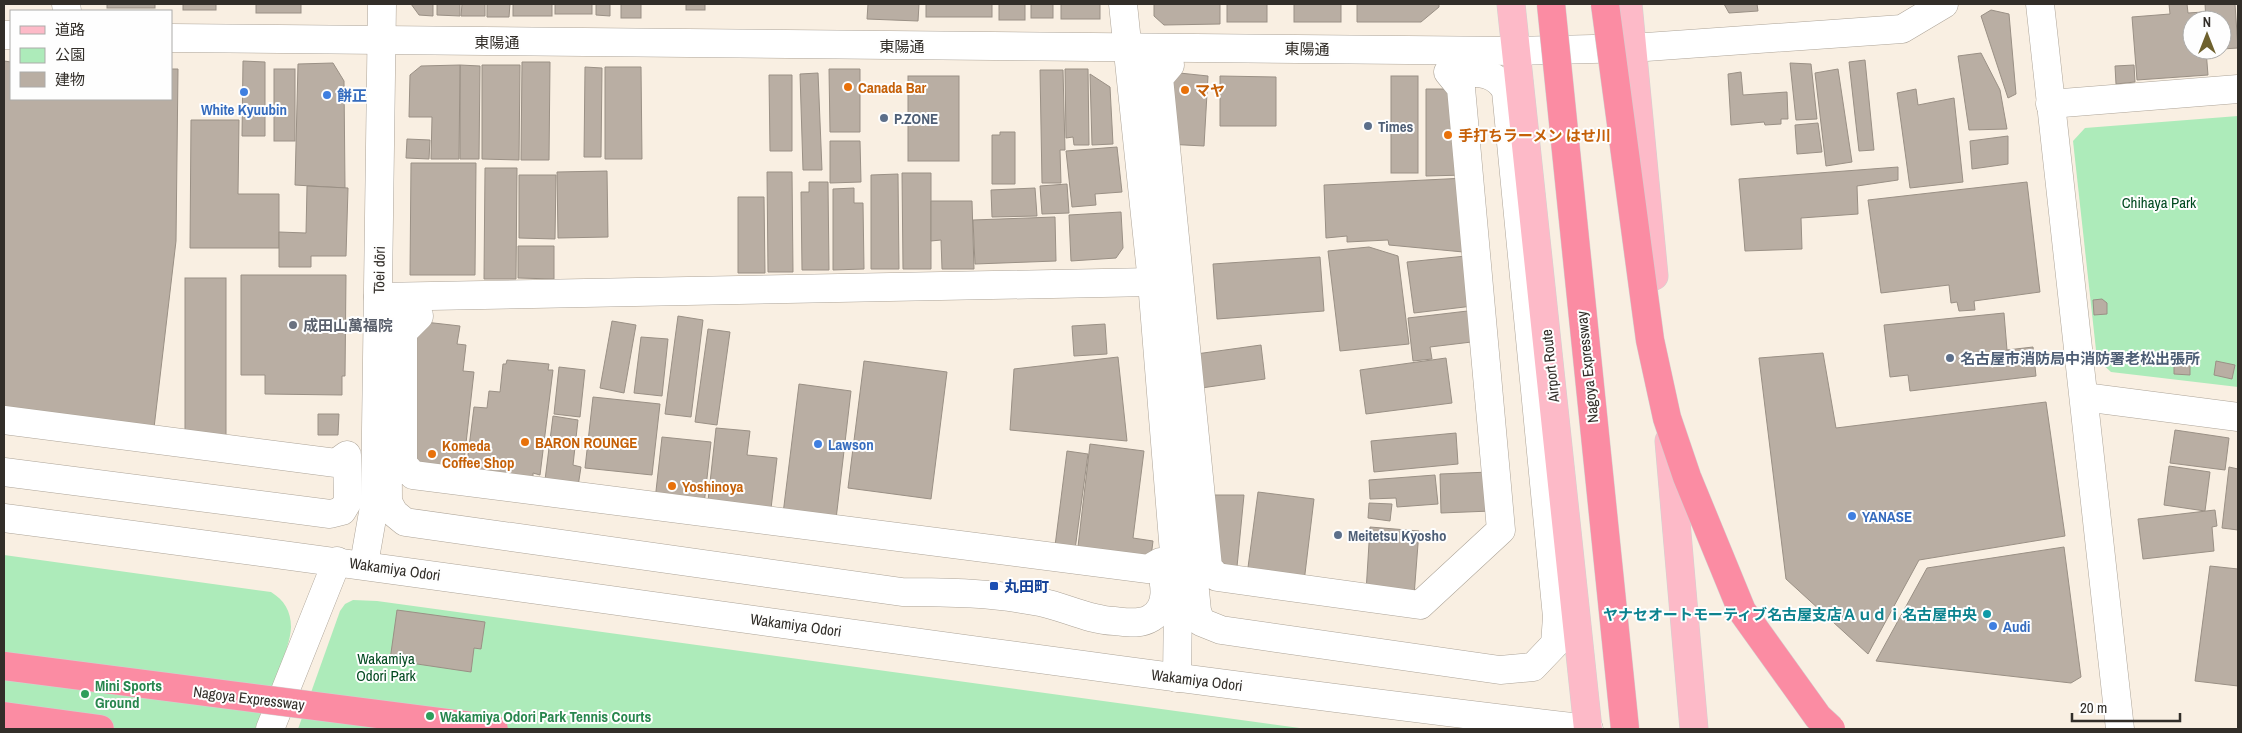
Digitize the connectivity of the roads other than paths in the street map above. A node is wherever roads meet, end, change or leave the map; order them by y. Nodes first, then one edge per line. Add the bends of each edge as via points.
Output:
1 (382, 4) edge
2 (1123, 4) edge
3 (1511, 4) edge
4 (1551, 4) edge
5 (1605, 4) edge
6 (1628, 4) edge
7 (1944, 4) edge
8 (2040, 4) edge
9 (172, 38) edge
10 (381, 41) junction
11 (1127, 47) junction
12 (1632, 48) junction
13 (1515, 51) junction
14 (1144, 80) joint
15 (2238, 89) edge
16 (2050, 104) junction
17 (1152, 282) junction
18 (378, 297) junction
19 (387, 333) joint
20 (2084, 397) junction
21 (2238, 416) edge
22 (4, 420) edge
23 (4, 472) edge
24 (4, 518) edge
25 (337, 561) junction
26 (364, 564) junction
27 (4, 666) edge
28 (1177, 678) junction
29 (4, 716) edge
30 (100, 729) edge
31 (270, 729) edge
32 (494, 729) edge
33 (1589, 729) edge
34 (1625, 729) edge
35 (1694, 729) edge
36 (1831, 729) edge
37 (2120, 729) edge

1 - 10 street, Tōei dōri
2 - 11 street
3 - 13 main road, Airport Route
4 - 34 highway, Nagoya Expressway, bridge
5 - 36 highway, bridge via 1650,340 1667,418 1687,477 1742,611 1818,717
6 - 12 main road
7 - 12 street, 東陽通 via 1902,29
8 - 16 street
9 - 10 street, 東陽通
10 - 11 street, 東陽通
10 - 18 street, Tōei dōri
11 - 13 street, 東陽通
11 - 17 street
12 - 13 street, 東陽通
12 - 35 main road
13 - 33 main road, Airport Route
14 - 14 street via 1201,622 1221,630 1500,670 1533,667 1555,644 1557,617 1503,84 1491,75 1448,72 1461,88 1502,530 1420,605 1217,578 1208,567 1159,78 1170,65 1149,68
15 - 16 street
16 - 20 street
17 - 18 street
17 - 28 street via 1178,602
18 - 26 street, Tōei dōri via 376,501
19 - 19 street via 388,502 394,513 405,522 902,592 970,592 1041,602 1100,620 1144,622 1159,611 1163,603 1165,587 1160,562 1148,569 413,474 403,464 403,332 419,316 396,318 388,326
20 - 21 street
20 - 37 street
22 - 23 street via 336,463 347,455 348,501 342,511 330,514
24 - 25 street, Wakamiya Odori
25 - 26 street, Wakamiya Odori
25 - 31 street
26 - 28 street, Wakamiya Odori
27 - 32 highway, Nagoya Expressway, bridge
28 - 33 street, Wakamiya Odori
29 - 30 highway

